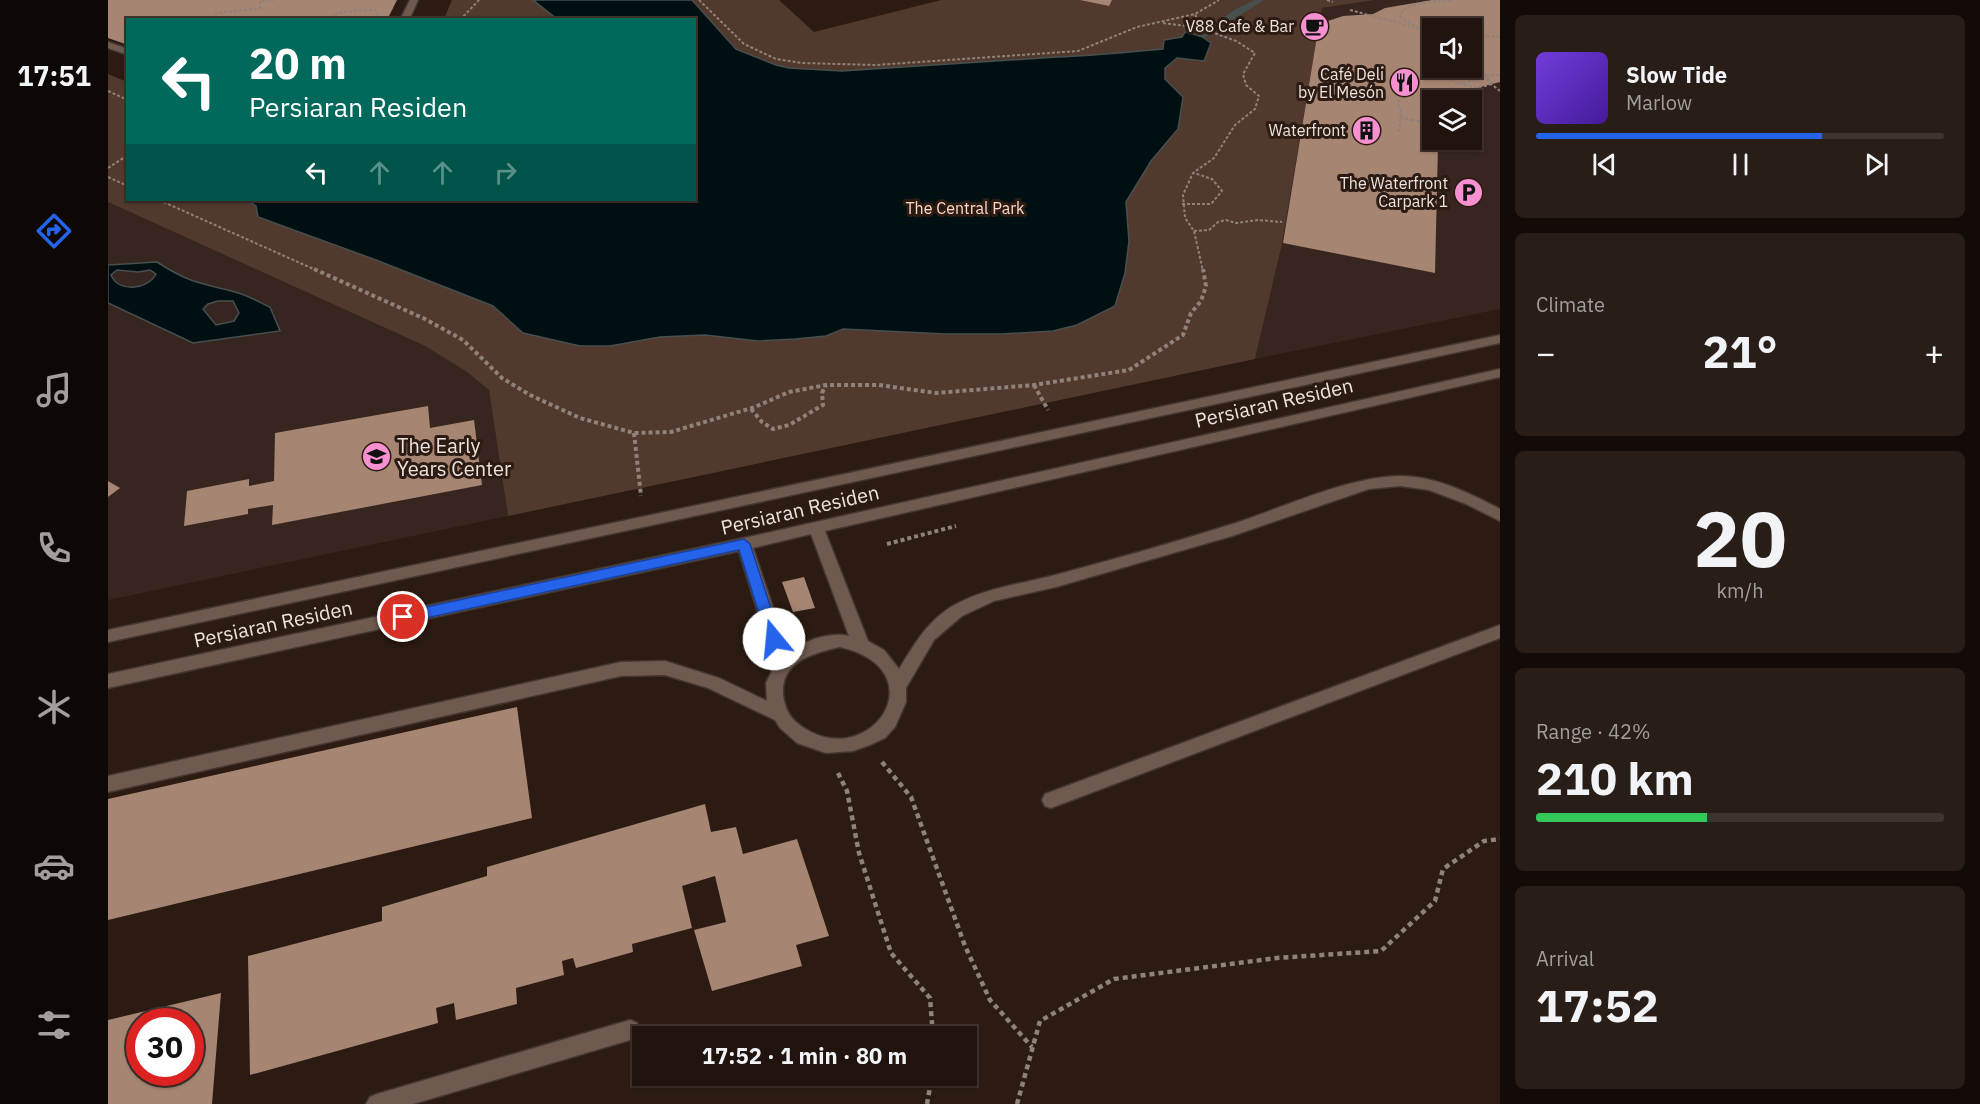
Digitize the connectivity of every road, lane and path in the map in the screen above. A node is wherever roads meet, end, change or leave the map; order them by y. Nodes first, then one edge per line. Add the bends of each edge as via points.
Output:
1 (274, 0) edge
2 (414, 0) edge
3 (479, 0) edge
4 (699, 0) edge
5 (1219, 0) edge
6 (1327, 0) edge
7 (1407, 0) edge
8 (1453, 0) edge
9 (1333, 2) dead end
10 (1408, 5) junction
11 (380, 7) dead end
12 (366, 10) junction
13 (1350, 10) dead end
14 (1195, 14) junction
15 (216, 18) edge
16 (328, 18) edge
17 (378, 18) edge
18 (405, 18) edge
19 (462, 18) edge
20 (1160, 23) junction
21 (1201, 28) junction
22 (1422, 29) edge
23 (1422, 31) edge
24 (1482, 36) edge
25 (1500, 38) edge
26 (108, 45) edge
27 (126, 51) edge
28 (1482, 72) edge
29 (1422, 74) edge
30 (1500, 75) edge
31 (1484, 76) junction
32 (1447, 78) edge
33 (1463, 83) dead end
34 (1454, 88) dead end
35 (1451, 90) edge
36 (108, 91) edge
37 (1500, 91) edge
38 (126, 98) edge
39 (1400, 117) junction
40 (1422, 120) edge
41 (1399, 132) dead end
42 (126, 156) edge
43 (108, 168) edge
44 (1193, 173) junction
45 (108, 177) edge
46 (126, 185) edge
47 (161, 201) edge
48 (1182, 204) junction
49 (1282, 222) dead end
50 (1194, 231) junction
51 (1500, 339) edge
52 (1500, 374) edge
53 (826, 385) junction
54 (1034, 385) junction
55 (751, 409) junction
56 (1048, 411) dead end
57 (634, 433) junction
58 (641, 496) dead end
59 (1500, 516) edge
60 (816, 528) junction
61 (744, 544) junction
62 (1500, 631) edge
63 (108, 636) edge
64 (861, 645) junction
65 (784, 662) junction
66 (108, 681) edge
67 (898, 686) junction
68 (779, 714) junction
69 (864, 741) junction
70 (825, 745) junction
71 (108, 784) edge
72 (1051, 800) dead end
73 (1500, 839) edge
74 (932, 1026) edge
75 (630, 1030) dead end
76 (1032, 1047) junction
77 (930, 1086) edge
78 (377, 1104) edge
79 (927, 1104) edge
80 (1017, 1104) edge

1 - 15 path via 260,1 260,8 216,13
2 - 18 street
3 - 19 path
4 - 20 path via 744,44 776,58 802,63 876,65 1078,51 1137,27
5 - 14 path
6 - 9 path
7 - 10 path
8 - 10 path
10 - 22 path via 1400,16
11 - 12 path
12 - 16 path
12 - 17 path via 375,10
13 - 23 path
14 - 20 path
14 - 21 path
20 - 21 path
21 - 44 path via 1256,53 1243,74 1246,85 1258,96 1255,109 1234,125 1214,158
24 - 25 path
26 - 27 street
28 - 31 path
29 - 39 path via 1403,90 1398,103
30 - 31 path
31 - 32 path via 1493,83 1488,88 1470,87
31 - 33 path
31 - 37 path via 1488,84
34 - 35 path
36 - 38 path
39 - 40 path, bridge
39 - 41 path
42 - 43 path
44 - 48 path
44 - 48 path via 1212,179 1222,191 1216,202 1210,204
45 - 46 path
47 - 57 path via 425,319 463,340 502,378 530,394 580,418
48 - 50 path via 1185,219
49 - 50 path via 1227,220 1209,230
50 - 54 path via 1206,286 1183,335 1129,370
51 - 63 street, Persiaran Residen
52 - 60 street, Persiaran Residen
53 - 54 path via 879,385 936,393
53 - 55 path via 789,392
53 - 55 path via 823,405 782,429 768,427
54 - 56 path
55 - 57 path via 671,432
57 - 58 path
59 - 67 street via 1430,485 1400,481 1368,484 1221,533 991,597 956,612 928,635
60 - 61 street, Persiaran Residen
60 - 64 street
61 - 65 street
61 - 66 street, Persiaran Residen
62 - 72 street
64 - 65 street via 840,640 819,642
64 - 67 street via 892,668
65 - 68 street via 775,678 773,697
67 - 69 street via 898,703 892,718 881,731
68 - 70 street via 790,729
68 - 71 street via 713,683 665,668 621,669
69 - 70 street via 845,746
69 - 76 path via 911,797 966,946 990,999
70 - 74 path via 847,791 859,854 891,953 930,998
73 - 76 path via 1484,841 1443,869 1435,901 1381,951 1277,958 1114,979 1040,1021
75 - 78 street
76 - 80 path
77 - 79 path

